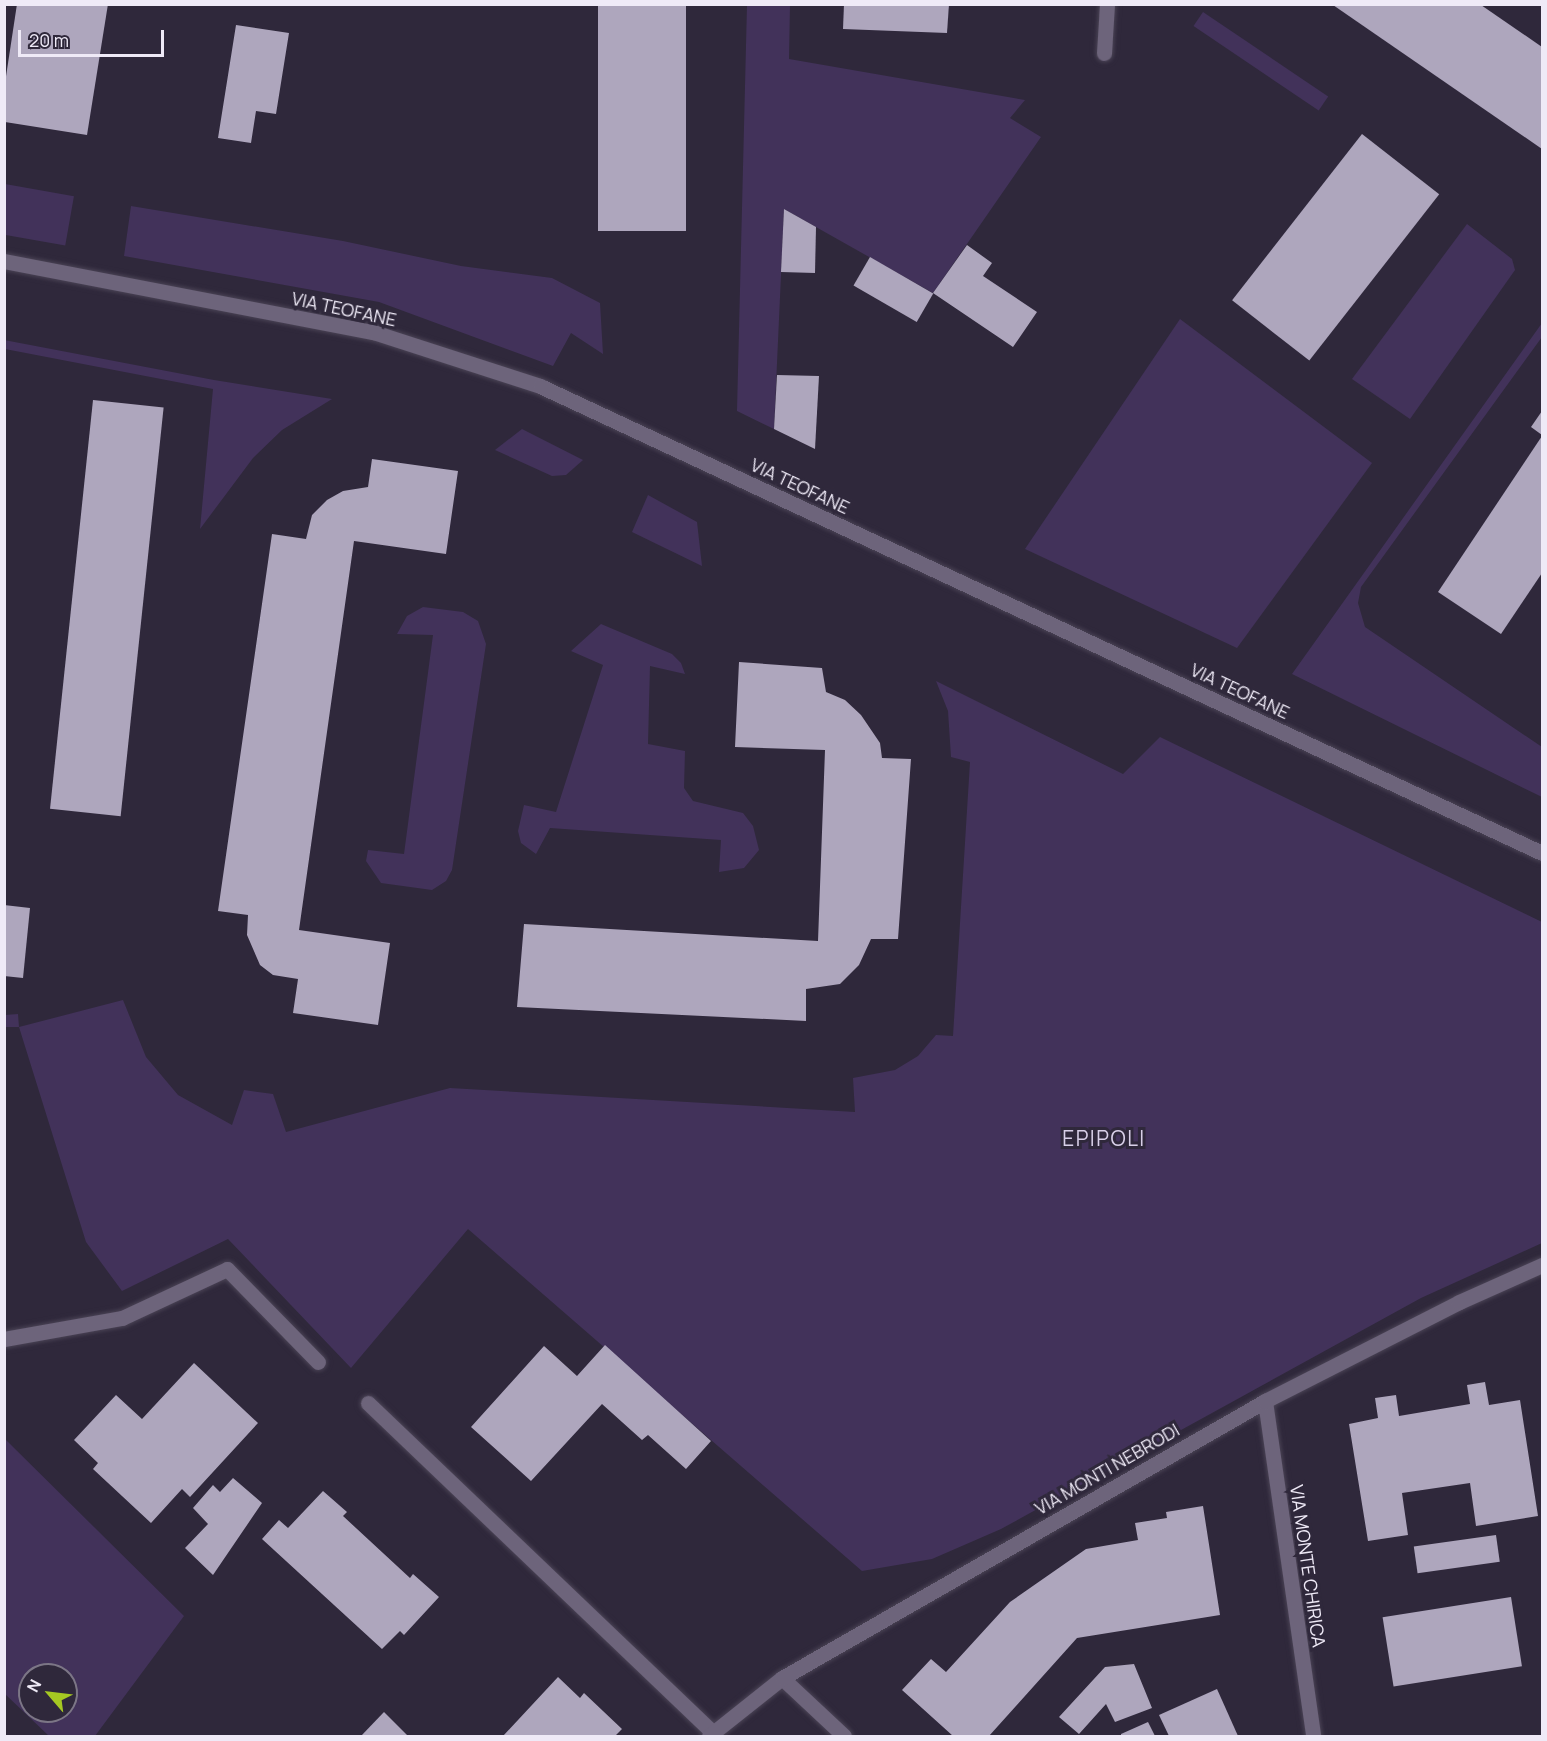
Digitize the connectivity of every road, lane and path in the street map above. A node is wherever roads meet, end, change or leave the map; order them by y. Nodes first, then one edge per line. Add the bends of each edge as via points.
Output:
1 (1107, 4) edge
2 (1104, 53) dead end
3 (4, 261) edge
4 (1542, 853) edge
5 (1542, 1265) edge
6 (4, 1339) edge
7 (318, 1362) dead end
8 (1265, 1401) junction
9 (368, 1403) dead end
10 (782, 1678) junction
11 (711, 1735) edge
12 (844, 1737) edge
13 (1312, 1737) edge

1 - 2 street
3 - 4 street, VIA TEOFANE via 374,332 540,386
5 - 8 street, VIA MONTI NEBRODI via 1459,1302
6 - 7 street via 122,1318 227,1269
8 - 10 street, VIA MONTI NEBRODI
8 - 13 street, VIA MONTE CHIRICA
9 - 11 street
10 - 11 street, VIA MONTI NEBRODI
10 - 12 street

